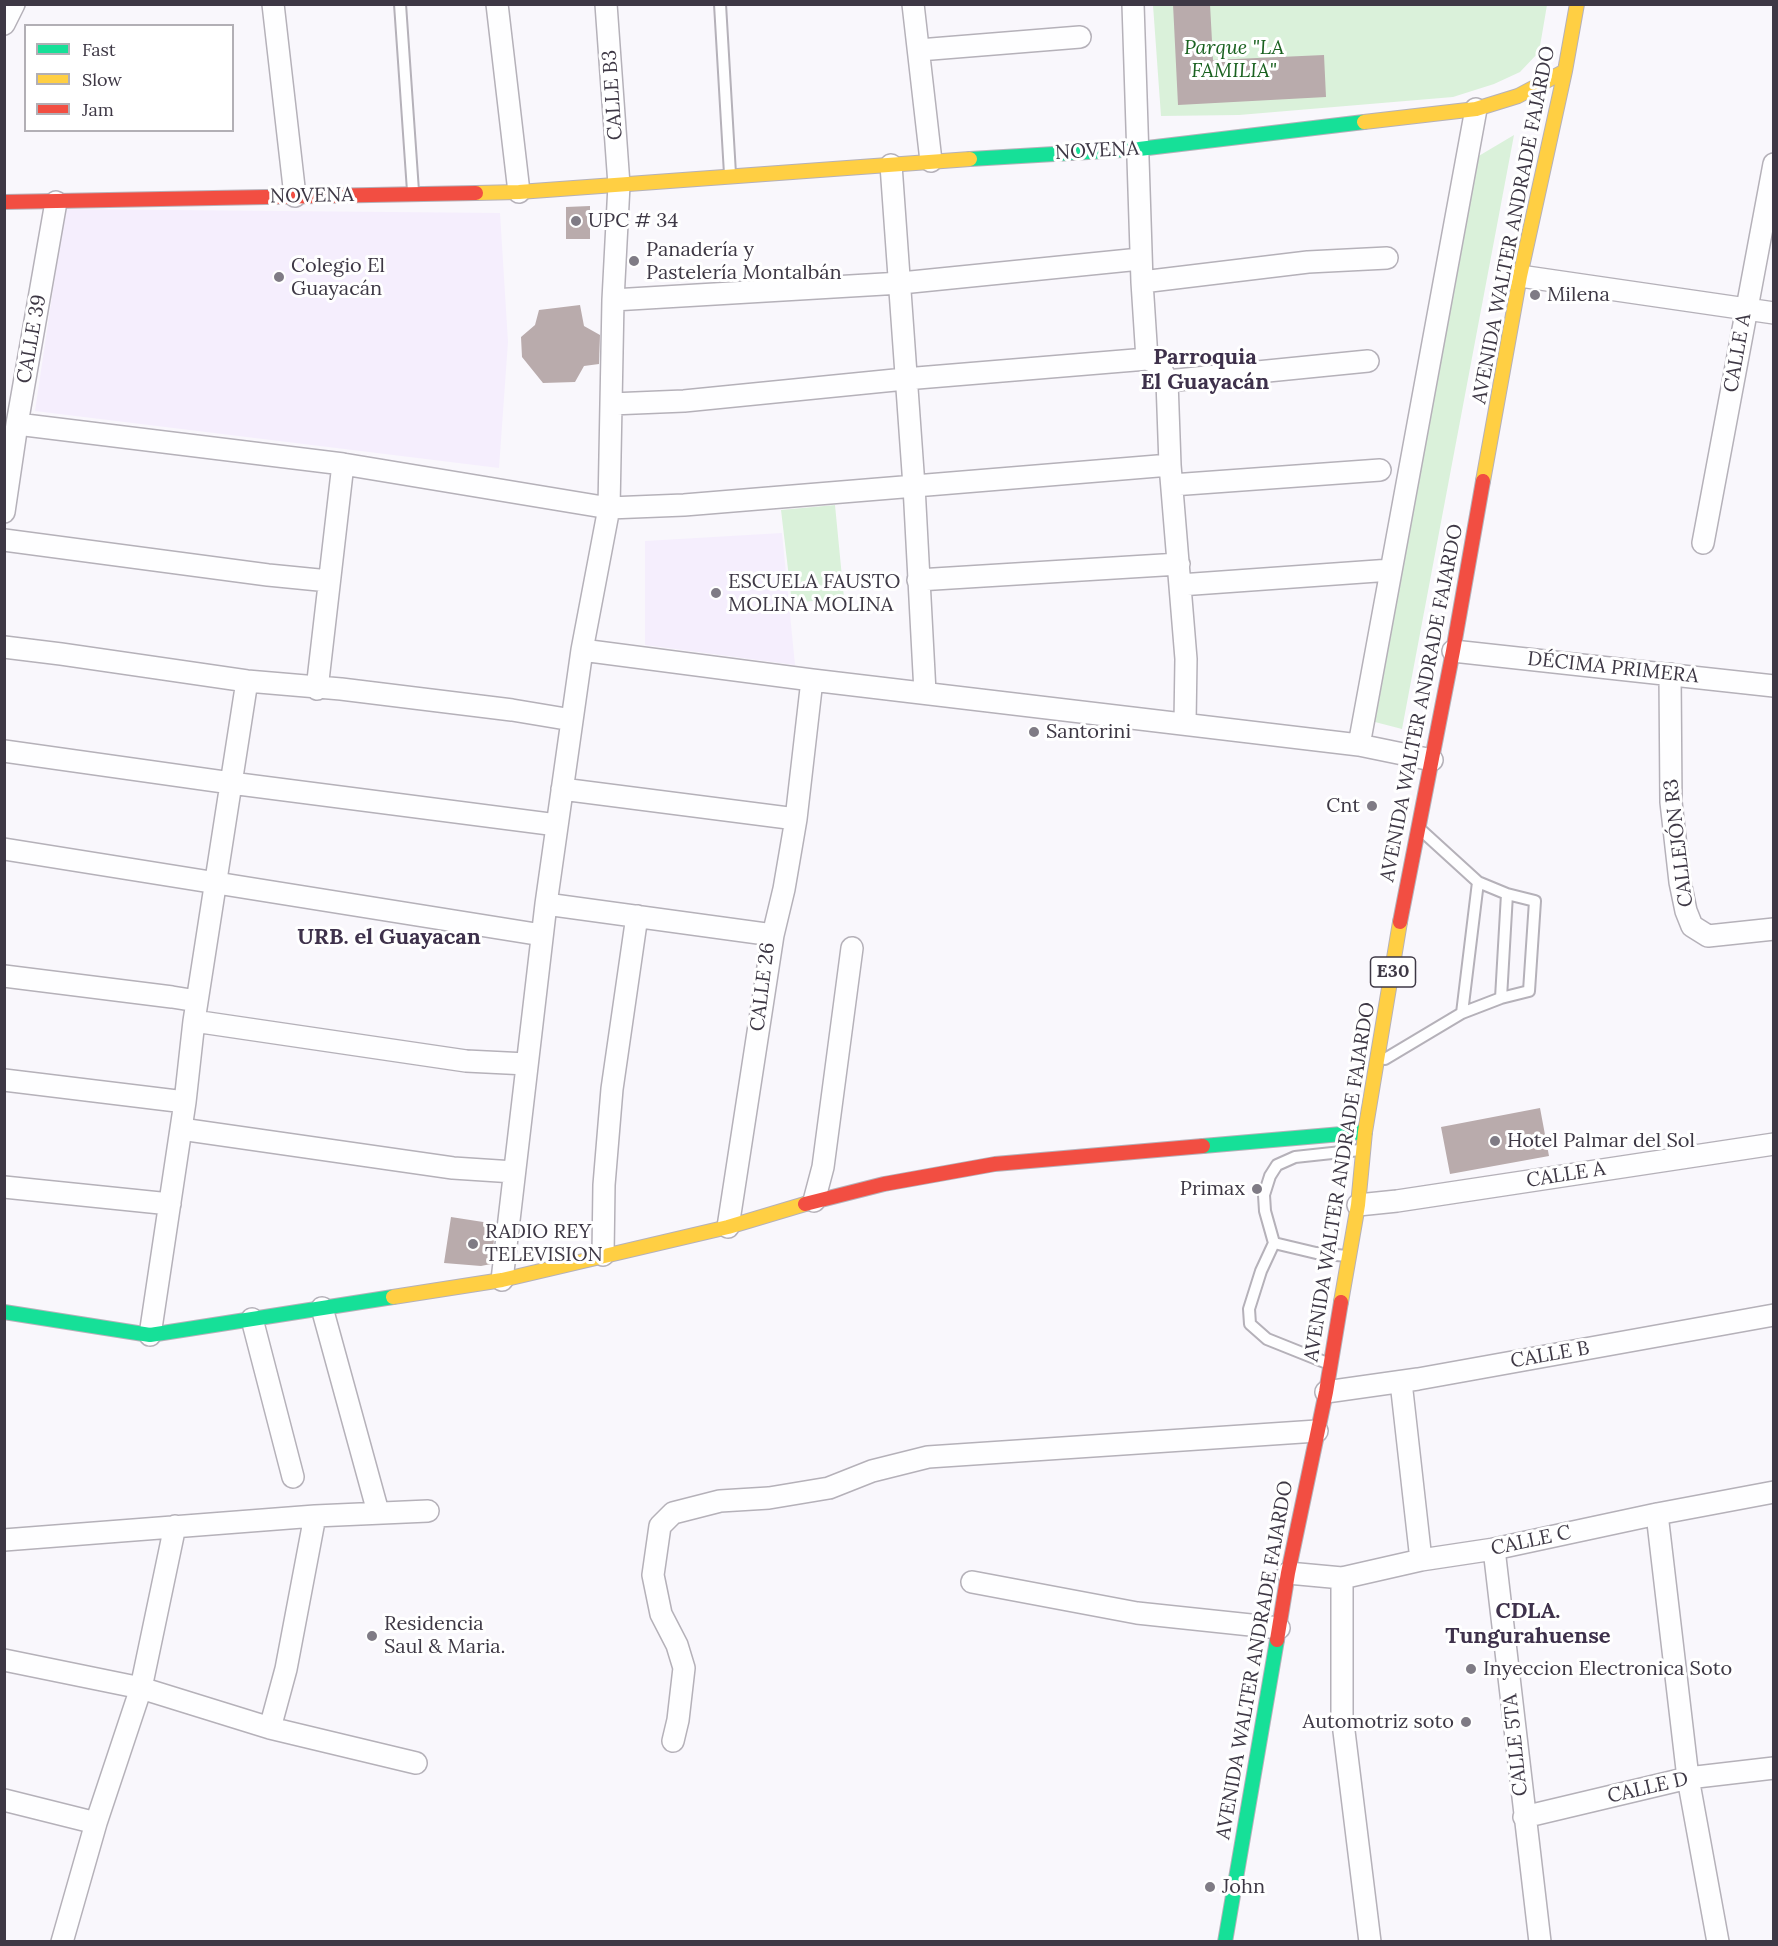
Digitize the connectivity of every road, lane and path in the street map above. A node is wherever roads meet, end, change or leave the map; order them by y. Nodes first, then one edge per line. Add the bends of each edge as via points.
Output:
1 (14, 4) edge
2 (273, 4) edge
3 (400, 4) edge
4 (497, 4) edge
5 (606, 4) edge
6 (720, 4) edge
7 (914, 4) edge
8 (1133, 4) edge
9 (1577, 4) edge
10 (4, 24) edge
11 (1080, 37) dead end
12 (919, 50) junction
13 (1565, 71) junction
14 (1476, 109) junction
15 (1139, 150) junction
16 (931, 161) junction
17 (1773, 164) edge
18 (891, 165) junction
19 (730, 177) junction
20 (619, 185) junction
21 (519, 192) junction
22 (414, 194) junction
23 (295, 196) junction
24 (4, 201) edge
25 (56, 202) junction
26 (1387, 258) dead end
27 (1140, 259) junction
28 (1520, 276) junction
29 (1142, 282) junction
30 (901, 283) junction
31 (614, 300) junction
32 (1746, 309) junction
33 (1773, 313) edge
34 (1147, 358) junction
35 (1368, 360) dead end
36 (905, 379) junction
37 (1167, 381) junction
38 (611, 404) junction
39 (17, 424) junction
40 (343, 464) junction
41 (1380, 470) dead end
42 (1171, 475) junction
43 (914, 486) junction
44 (609, 508) junction
45 (4, 512) edge
46 (4, 540) edge
47 (1702, 543) dead end
48 (1391, 570) junction
49 (1180, 574) junction
50 (918, 580) junction
51 (329, 581) junction
52 (4, 647) edge
53 (582, 650) junction
54 (1453, 651) junction
55 (1670, 674) junction
56 (812, 680) junction
57 (246, 681) junction
58 (1773, 686) edge
59 (317, 688) junction
60 (925, 692) junction
61 (572, 720) junction
62 (1185, 723) junction
63 (1359, 745) junction
64 (4, 751) edge
65 (1432, 760) junction
66 (231, 783) junction
67 (562, 789) junction
68 (796, 819) junction
69 (557, 825) junction
70 (1419, 829) junction
71 (4, 849) edge
72 (1478, 882) junction
73 (215, 883) junction
74 (1507, 894) junction
75 (546, 904) junction
76 (637, 916) junction
77 (1773, 929) edge
78 (542, 935) junction
79 (773, 935) junction
80 (852, 948) dead end
81 (4, 976) edge
82 (1501, 998) junction
83 (196, 1011) junction
84 (1462, 1013) junction
85 (1378, 1063) junction
86 (527, 1064) junction
87 (4, 1080) edge
88 (185, 1102) junction
89 (181, 1129) junction
90 (1365, 1132) junction
91 (1773, 1144) edge
92 (1363, 1149) junction
93 (514, 1172) junction
94 (4, 1187) edge
95 (814, 1201) junction
96 (170, 1204) junction
97 (1358, 1205) junction
98 (728, 1227) junction
99 (1274, 1243) junction
100 (603, 1255) junction
101 (1349, 1256) junction
102 (502, 1280) junction
103 (322, 1308) junction
104 (4, 1312) edge
105 (1773, 1315) edge
106 (252, 1319) junction
107 (150, 1335) junction
108 (1330, 1364) junction
109 (1401, 1382) junction
110 (1326, 1392) junction
111 (1317, 1431) junction
112 (293, 1477) dead end
113 (1773, 1492) edge
114 (428, 1511) dead end
115 (378, 1512) junction
116 (1657, 1514) junction
117 (315, 1516) junction
118 (175, 1526) junction
119 (4, 1540) edge
120 (1494, 1549) junction
121 (1421, 1560) junction
122 (1288, 1573) junction
123 (1342, 1578) junction
124 (972, 1582) dead end
125 (1278, 1628) junction
126 (4, 1660) edge
127 (141, 1688) junction
128 (270, 1728) junction
129 (673, 1741) dead end
130 (416, 1763) dead end
131 (1773, 1768) edge
132 (1688, 1778) junction
133 (4, 1800) edge
134 (1524, 1817) junction
135 (96, 1823) junction
136 (62, 1941) edge
137 (1225, 1941) edge
138 (1370, 1941) edge
139 (1540, 1941) edge
140 (1718, 1941) edge

1 - 10 street
2 - 23 street
3 - 22 lane
4 - 21 street
5 - 20 street, CALLE B3
6 - 19 lane
7 - 12 street
8 - 15 street
9 - 13 street, AVENIDA WALTER ANDRADE FAJARDO / E30
11 - 12 street
12 - 16 street
13 - 14 street, NOVENA via 1518,96
13 - 28 street, AVENIDA WALTER ANDRADE FAJARDO / E30
14 - 15 street, NOVENA
14 - 48 street
15 - 16 street, NOVENA
15 - 27 street
16 - 18 street, NOVENA
17 - 32 street, CALLE A
18 - 19 street, NOVENA
18 - 30 street
19 - 20 street, NOVENA
20 - 21 street, NOVENA
20 - 31 street
21 - 22 street, NOVENA
22 - 23 street, NOVENA
23 - 25 street, NOVENA
24 - 25 street, NOVENA
25 - 39 street, CALLE 39
26 - 29 street via 1308,262
27 - 29 street
27 - 30 street
28 - 32 street
28 - 54 street, AVENIDA WALTER ANDRADE FAJARDO / E30
29 - 34 street
30 - 31 street
30 - 36 street
31 - 38 street
32 - 33 street
32 - 47 street, CALLE A
34 - 36 street
34 - 37 street via 1159,364
35 - 37 street
36 - 38 street via 684,401
36 - 43 street
37 - 42 street
38 - 44 street
39 - 40 street
39 - 45 street, CALLE 39
40 - 44 street
40 - 51 street
41 - 42 street
42 - 43 street
42 - 49 street
43 - 44 street
43 - 50 street
44 - 53 street
46 - 51 street
48 - 49 street
48 - 63 street
49 - 50 street
49 - 62 street via 1186,659
50 - 60 street
51 - 59 street
52 - 57 street
53 - 56 street
53 - 61 street
54 - 55 street, DÉCIMA PRIMERA
54 - 65 street, AVENIDA WALTER ANDRADE FAJARDO / E30
55 - 58 street, DÉCIMA PRIMERA
55 - 77 street, CALLEJÓN R3 via 1671,802 1680,882 1692,926 1708,936
56 - 60 street
56 - 68 street
57 - 59 street
57 - 66 street
59 - 61 street via 501,708
60 - 62 street
61 - 67 street
62 - 63 street
63 - 65 street
64 - 66 street
65 - 70 street, AVENIDA WALTER ANDRADE FAJARDO / E30
66 - 69 street
66 - 73 street
67 - 68 street
67 - 69 street
68 - 79 street
69 - 75 street
70 - 72 lane
70 - 85 street, AVENIDA WALTER ANDRADE FAJARDO / E30
71 - 73 street
72 - 74 lane
72 - 84 lane
73 - 78 street
73 - 83 street
74 - 82 lane
74 - 82 lane via 1535,901 1529,991
75 - 76 street, CALLE 26
75 - 78 street
76 - 79 street, CALLE 26
76 - 100 street via 612,1089
78 - 86 street
79 - 98 street, CALLE 26
80 - 95 street via 823,1167
81 - 83 street via 172,996
82 - 84 lane
83 - 86 street via 466,1061
83 - 88 street
84 - 85 lane
85 - 90 street, AVENIDA WALTER ANDRADE FAJARDO / E30
86 - 93 street
87 - 88 street
88 - 89 street
89 - 93 street via 453,1168
89 - 96 street
90 - 92 street, AVENIDA WALTER ANDRADE FAJARDO / E30
90 - 95 street via 995,1164
91 - 97 street, CALLE A
92 - 97 street, AVENIDA WALTER ANDRADE FAJARDO / E30
92 - 99 lane via 1295,1157 1277,1165 1264,1195
93 - 102 street
94 - 96 street
95 - 98 street
96 - 107 street
97 - 101 street, AVENIDA WALTER ANDRADE FAJARDO / E30
98 - 100 street
99 - 101 lane
99 - 108 lane via 1261,1271 1250,1309 1250,1324 1267,1339
100 - 102 street
101 - 108 street, AVENIDA WALTER ANDRADE FAJARDO / E30
102 - 103 street
103 - 106 street
103 - 115 street
104 - 107 street
105 - 109 street, CALLE B
106 - 107 street
106 - 112 street
108 - 110 street, AVENIDA WALTER ANDRADE FAJARDO / E30
109 - 110 street, CALLE B
109 - 121 street
110 - 111 street, AVENIDA WALTER ANDRADE FAJARDO / E30
111 - 122 street, AVENIDA WALTER ANDRADE FAJARDO / E30
111 - 129 street via 928,1457 872,1471 829,1488 769,1498 720,1500 673,1513 660,1526 653,1575 661,1614 684,1668
113 - 116 street, CALLE C
114 - 115 street
115 - 117 street
116 - 120 street, CALLE C
116 - 132 street
117 - 118 street
117 - 128 street via 286,1669
118 - 119 street
118 - 127 street
120 - 121 street, CALLE C
120 - 134 street, CALLE 5TA
121 - 123 street, CALLE C
122 - 123 street, CALLE C
122 - 125 street, AVENIDA WALTER ANDRADE FAJARDO / E30
123 - 138 street via 1342,1715
124 - 125 street via 1137,1613
125 - 137 street, AVENIDA WALTER ANDRADE FAJARDO / E30
126 - 127 street
127 - 128 street
127 - 135 street
128 - 130 street
131 - 132 street, CALLE D
132 - 134 street, CALLE D
132 - 140 street
133 - 135 street
134 - 139 street, CALLE 5TA
135 - 136 street

